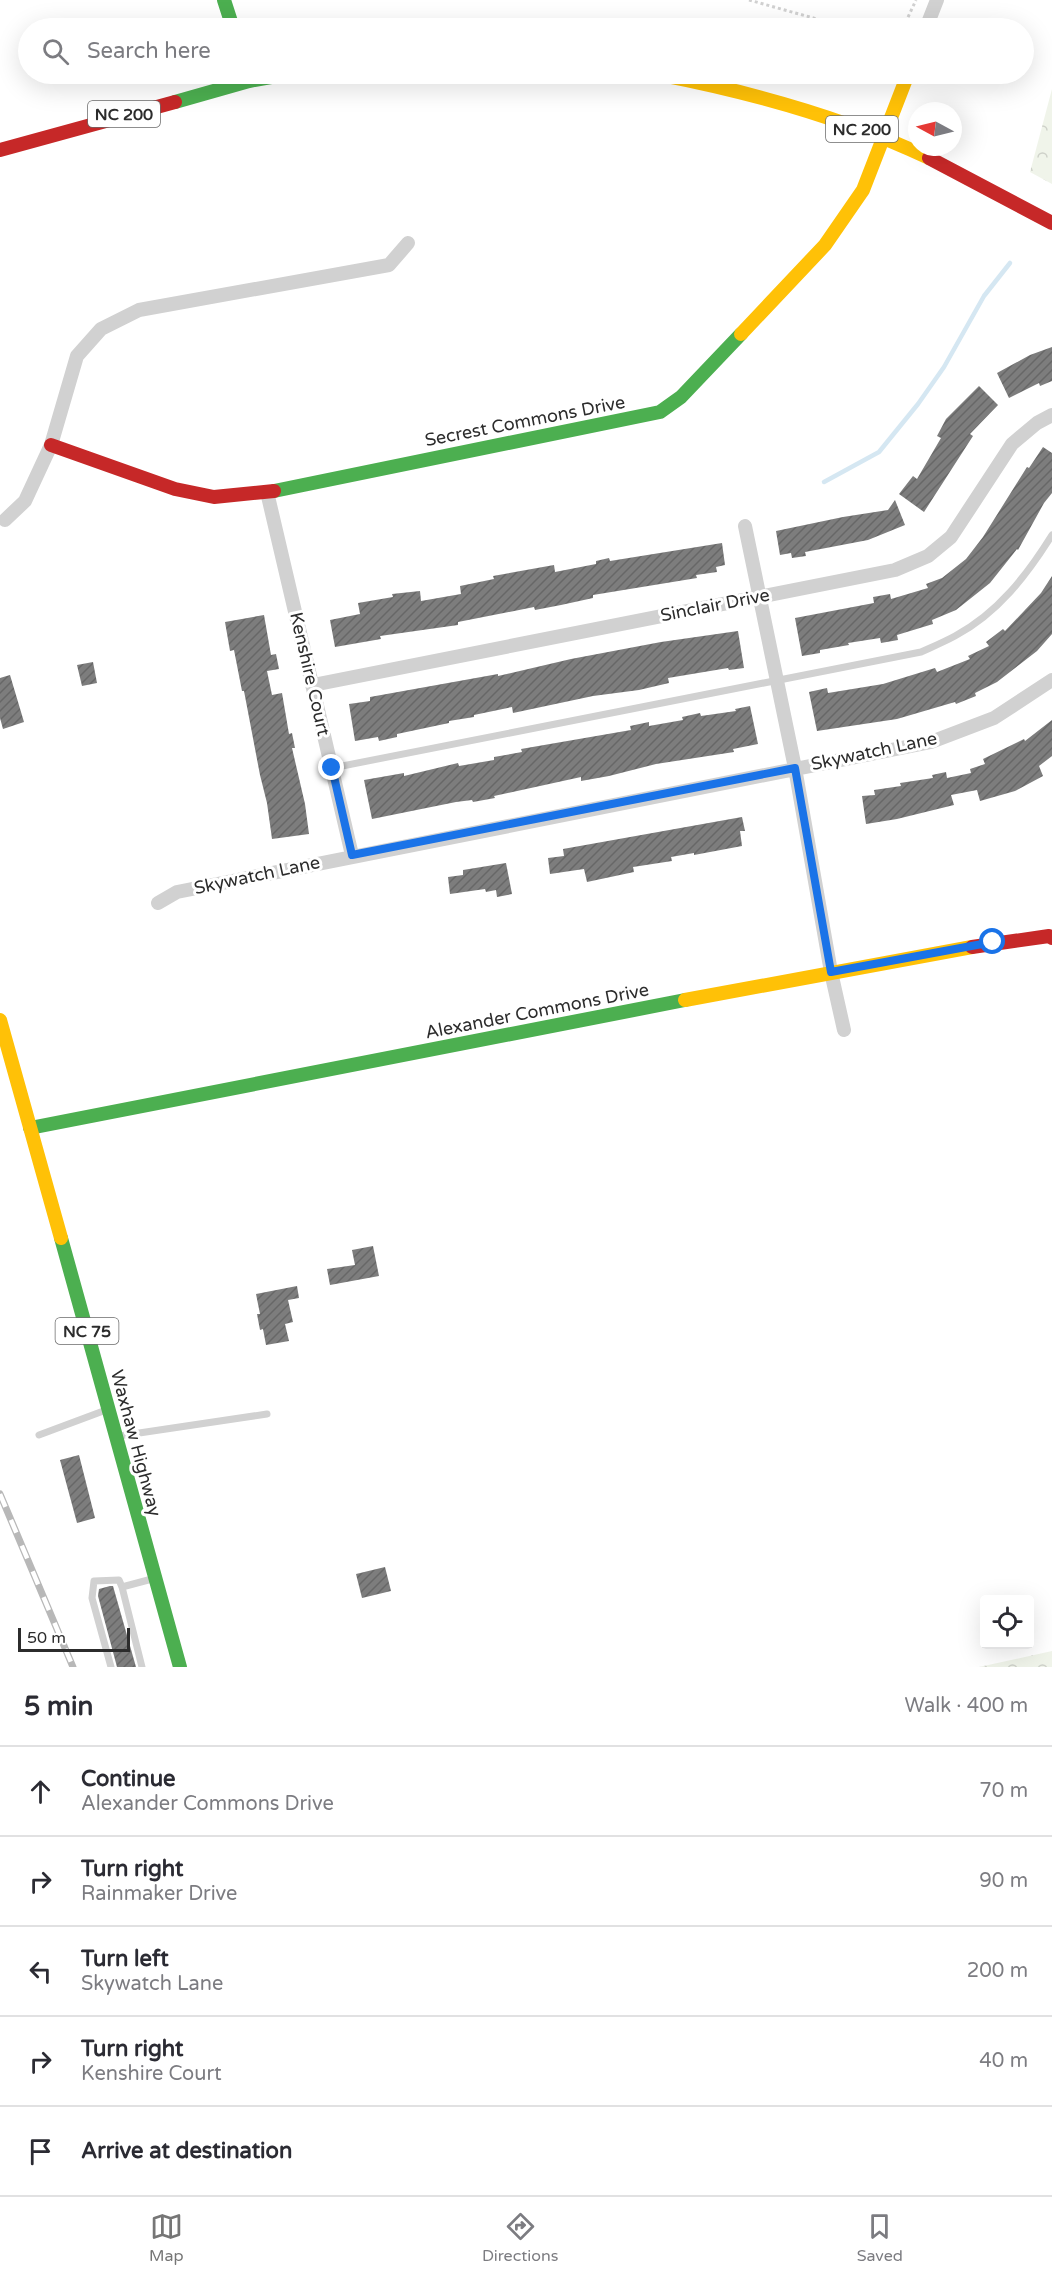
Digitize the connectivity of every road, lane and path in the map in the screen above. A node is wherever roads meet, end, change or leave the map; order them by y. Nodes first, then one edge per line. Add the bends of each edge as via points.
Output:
1 (224, 0) edge
2 (748, 0) edge
3 (915, 0) edge
4 (937, 0) edge
5 (230, 18) edge
6 (813, 18) edge
7 (907, 18) edge
8 (930, 18) edge
9 (224, 84) edge
10 (709, 84) edge
11 (904, 84) edge
12 (882, 138) junction
13 (0, 150) edge
14 (1052, 223) edge
15 (408, 243) dead end
16 (1052, 416) edge
17 (51, 445) junction
18 (267, 492) junction
19 (5, 520) dead end
20 (745, 526) dead end
21 (1052, 535) edge
22 (759, 597) junction
23 (1052, 680) edge
24 (777, 682) junction
25 (313, 685) junction
26 (332, 768) junction
27 (795, 768) junction
28 (352, 855) junction
29 (158, 903) dead end
30 (1052, 938) edge
31 (831, 972) junction
32 (0, 1020) edge
33 (844, 1030) dead end
34 (30, 1128) junction
35 (108, 1409) junction
36 (267, 1414) dead end
37 (39, 1435) dead end
38 (116, 1437) junction
39 (155, 1578) junction
40 (122, 1587) junction
41 (111, 1667) edge
42 (142, 1667) edge
43 (180, 1667) edge

1 - 5 street
2 - 6 path
3 - 7 path
4 - 8 street
9 - 13 street, NC 200
10 - 12 street, NC 200
11 - 12 street, Secrest Commons Drive
12 - 14 street, NC 200 via 970,178
12 - 18 street, Secrest Commons Drive via 863,190 825,245 681,397 660,412
15 - 17 street via 389,265 139,310 101,329 77,356
16 - 22 street, Sinclair Drive via 1012,444 951,537 928,556 895,570
17 - 18 street, Secrest Commons Drive via 175,489 214,497
17 - 19 street via 25,501
18 - 25 street, Kenshire Court
20 - 22 street
21 - 24 lane via 1008,596 956,636 921,652
22 - 24 street
22 - 25 street, Sinclair Drive
23 - 27 street, Skywatch Lane via 994,718 931,742
24 - 26 lane
24 - 27 street
25 - 26 street, Kenshire Court
26 - 28 street, Kenshire Court
27 - 28 street, Skywatch Lane
27 - 31 street
28 - 29 street, Skywatch Lane via 177,892
30 - 31 street, Alexander Commons Drive via 993,942
31 - 33 street
31 - 34 street, Alexander Commons Drive
32 - 34 street, Waxhaw Highway / NC 75
34 - 35 street, Waxhaw Highway / NC 75
35 - 37 lane
35 - 38 street, Waxhaw Highway / NC 75
36 - 38 lane
38 - 39 street, Waxhaw Highway / NC 75
39 - 40 lane
39 - 43 street, Waxhaw Highway / NC 75
40 - 41 lane via 118,1580 94,1581 92,1598
40 - 42 lane

